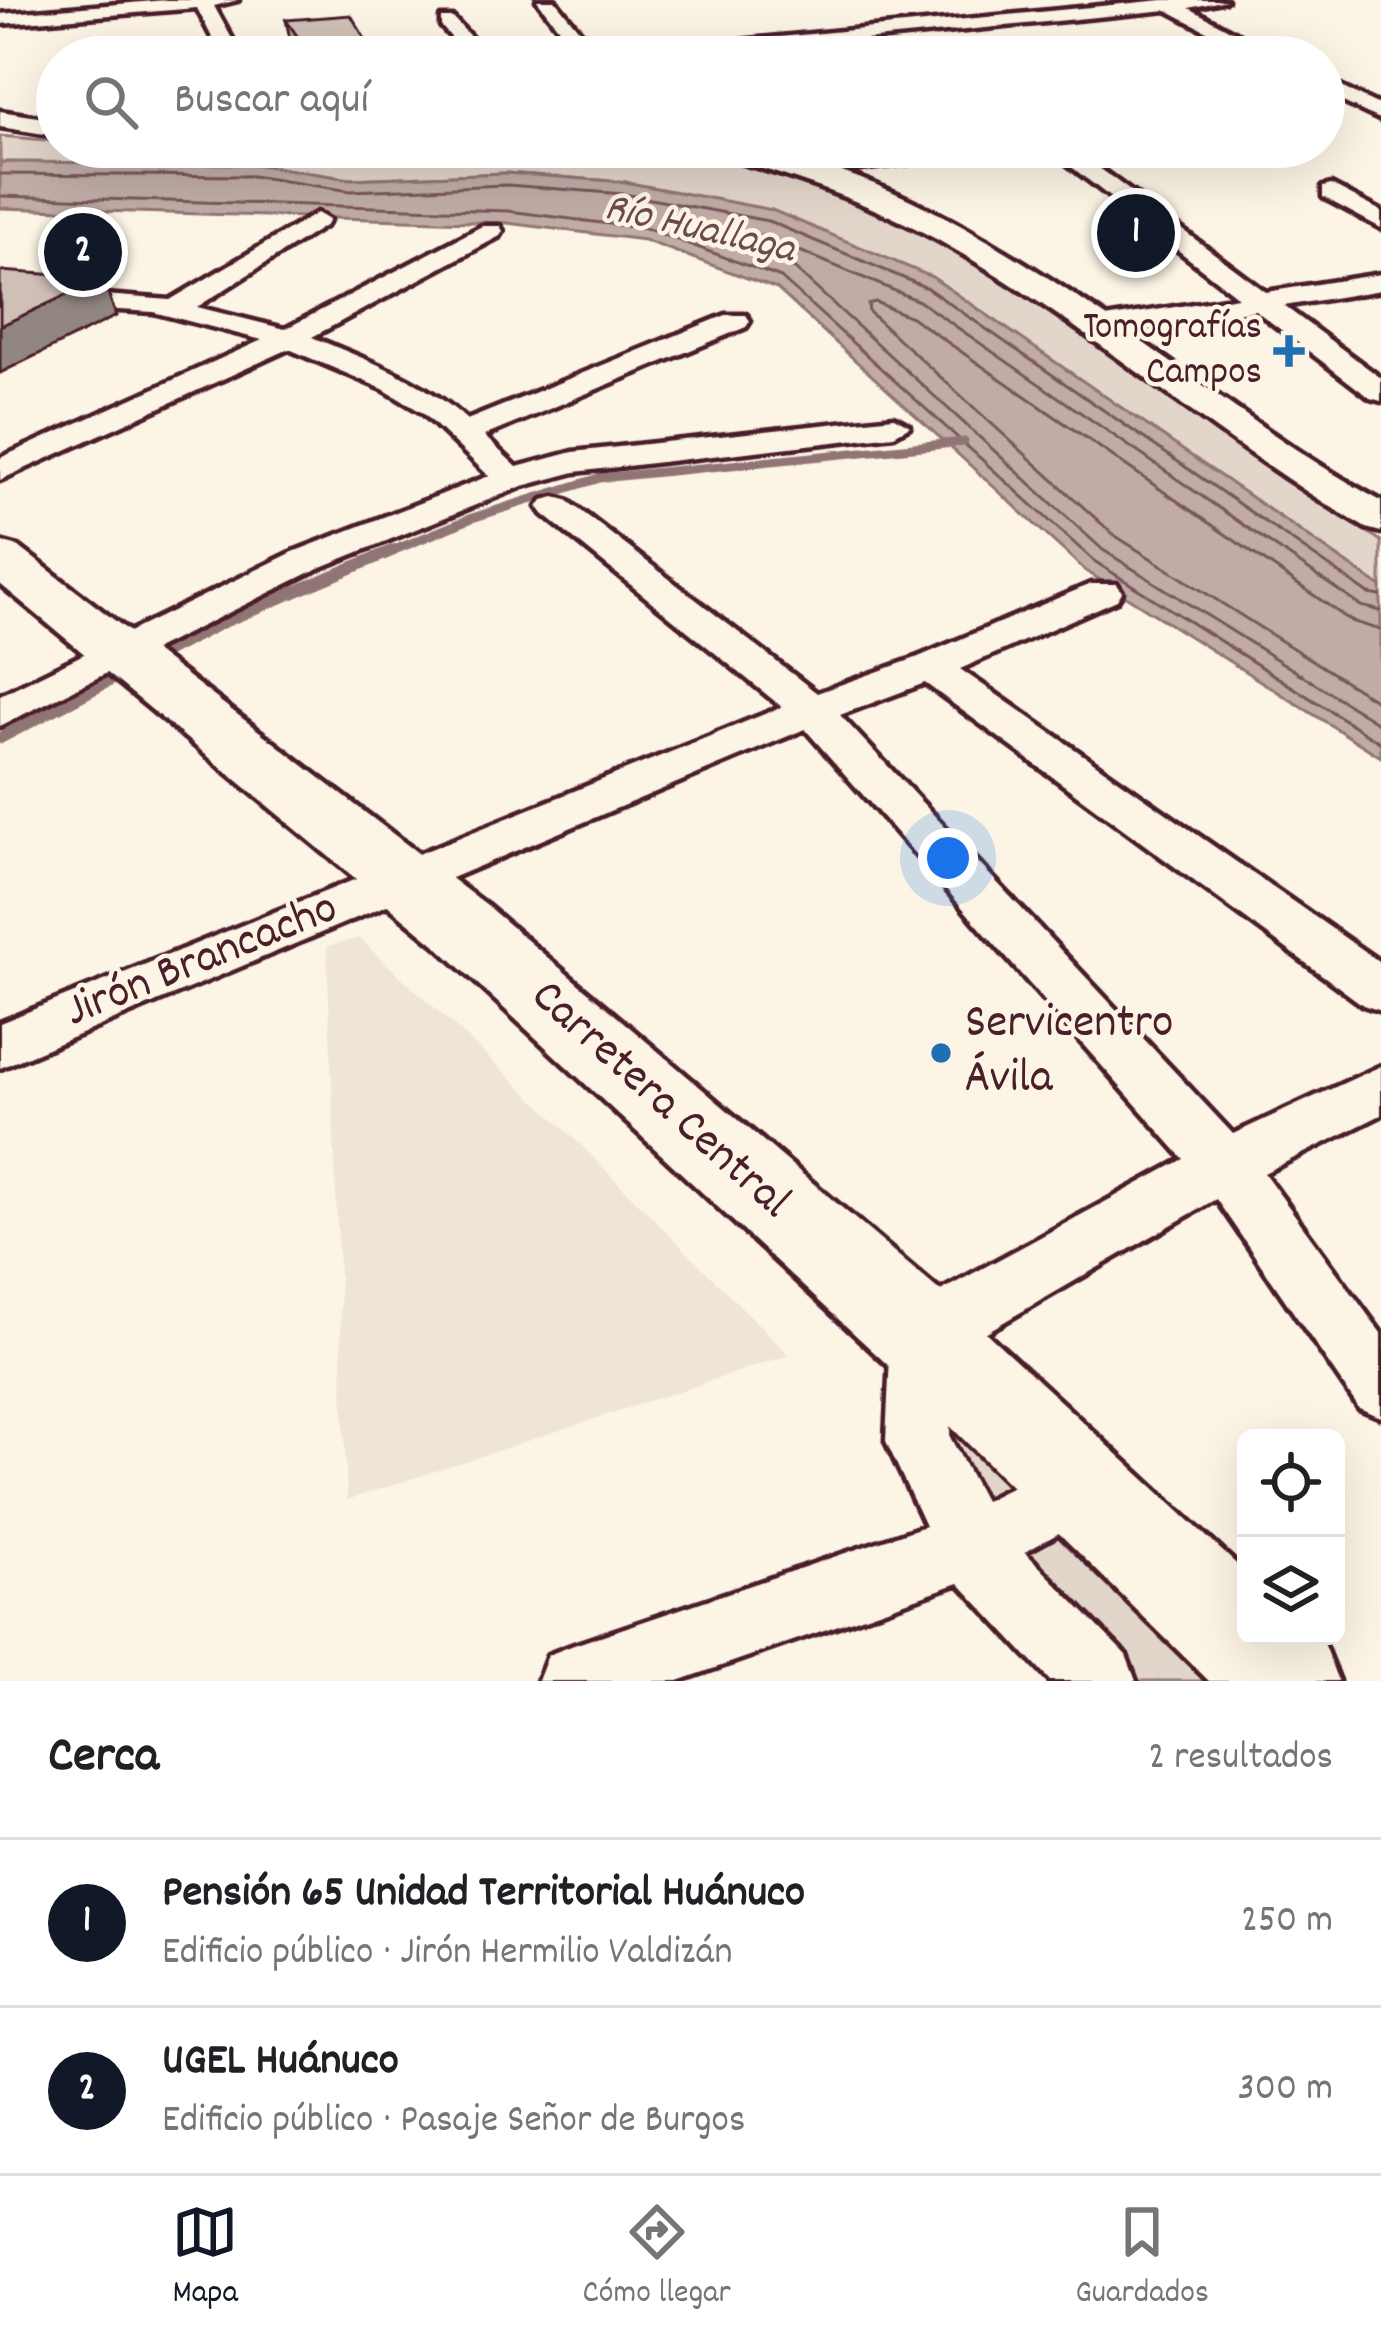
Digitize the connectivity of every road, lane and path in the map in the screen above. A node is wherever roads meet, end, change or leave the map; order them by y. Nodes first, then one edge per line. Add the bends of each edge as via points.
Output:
1 (230, 0) edge
2 (546, 0) edge
3 (1217, 0) edge
4 (203, 1) edge
5 (1165, 2) edge
6 (868, 10) dead end
7 (0, 19) edge
8 (447, 22) dead end
9 (897, 31) junction
10 (221, 36) edge
11 (460, 36) edge
12 (574, 36) edge
13 (847, 36) edge
14 (904, 36) edge
15 (1231, 36) edge
16 (1371, 102) edge
17 (1381, 114) edge
18 (0, 119) edge
19 (36, 123) edge
20 (801, 168) edge
21 (813, 168) edge
22 (1084, 168) edge
23 (805, 169) junction
24 (1331, 192) dead end
25 (317, 220) dead end
26 (1381, 221) edge
27 (491, 231) dead end
28 (1381, 282) edge
29 (0, 295) edge
30 (1254, 300) junction
31 (176, 309) junction
32 (736, 321) dead end
33 (1099, 327) junction
34 (289, 338) junction
35 (1381, 392) edge
36 (894, 426) dead end
37 (464, 433) junction
38 (0, 470) edge
39 (512, 479) junction
40 (555, 507) dead end
41 (1381, 519) edge
42 (0, 558) edge
43 (1104, 592) dead end
44 (135, 666) junction
45 (930, 667) junction
46 (812, 710) junction
47 (0, 712) edge
48 (404, 879) junction
49 (1381, 990) edge
50 (0, 1046) edge
51 (1381, 1089) edge
52 (1225, 1165) junction
53 (922, 1335) junction
54 (1381, 1386) edge
55 (1081, 1485) junction
56 (970, 1545) junction
57 (672, 1664) edge
58 (574, 1681) edge
59 (1100, 1681) edge
60 (1285, 1681) edge

1 - 4 street
2 - 12 street
3 - 5 street
4 - 7 street
4 - 10 street
5 - 9 street
5 - 15 street
6 - 9 street
8 - 11 street
9 - 13 street
9 - 14 street
16 - 17 street
18 - 19 main road
20 - 23 main road
21 - 23 street
22 - 30 street
23 - 33 main road via 960,236
24 - 26 street
25 - 31 street
27 - 34 street
28 - 30 street
29 - 31 street
30 - 33 street
30 - 35 street
31 - 34 street
32 - 37 street
33 - 41 main road via 1287,465
34 - 37 street via 394,383
34 - 38 street
36 - 39 street via 573,462
37 - 39 street
39 - 44 street via 306,560
40 - 46 street
42 - 44 highway, Carretera Central
43 - 45 street, Jirón Brancacho
44 - 47 street
44 - 48 highway, Carretera Central
45 - 46 street, Jirón Brancacho
45 - 49 street
46 - 48 street, Jirón Brancacho
46 - 52 street
48 - 50 street, Jirón Brancacho
48 - 53 highway, Carretera Central
51 - 52 street
52 - 53 street
52 - 54 street
53 - 55 highway, Carretera Central
53 - 56 street via 918,1441
55 - 56 street
55 - 60 highway, Carretera Central
56 - 57 street
56 - 59 street
57 - 58 street

